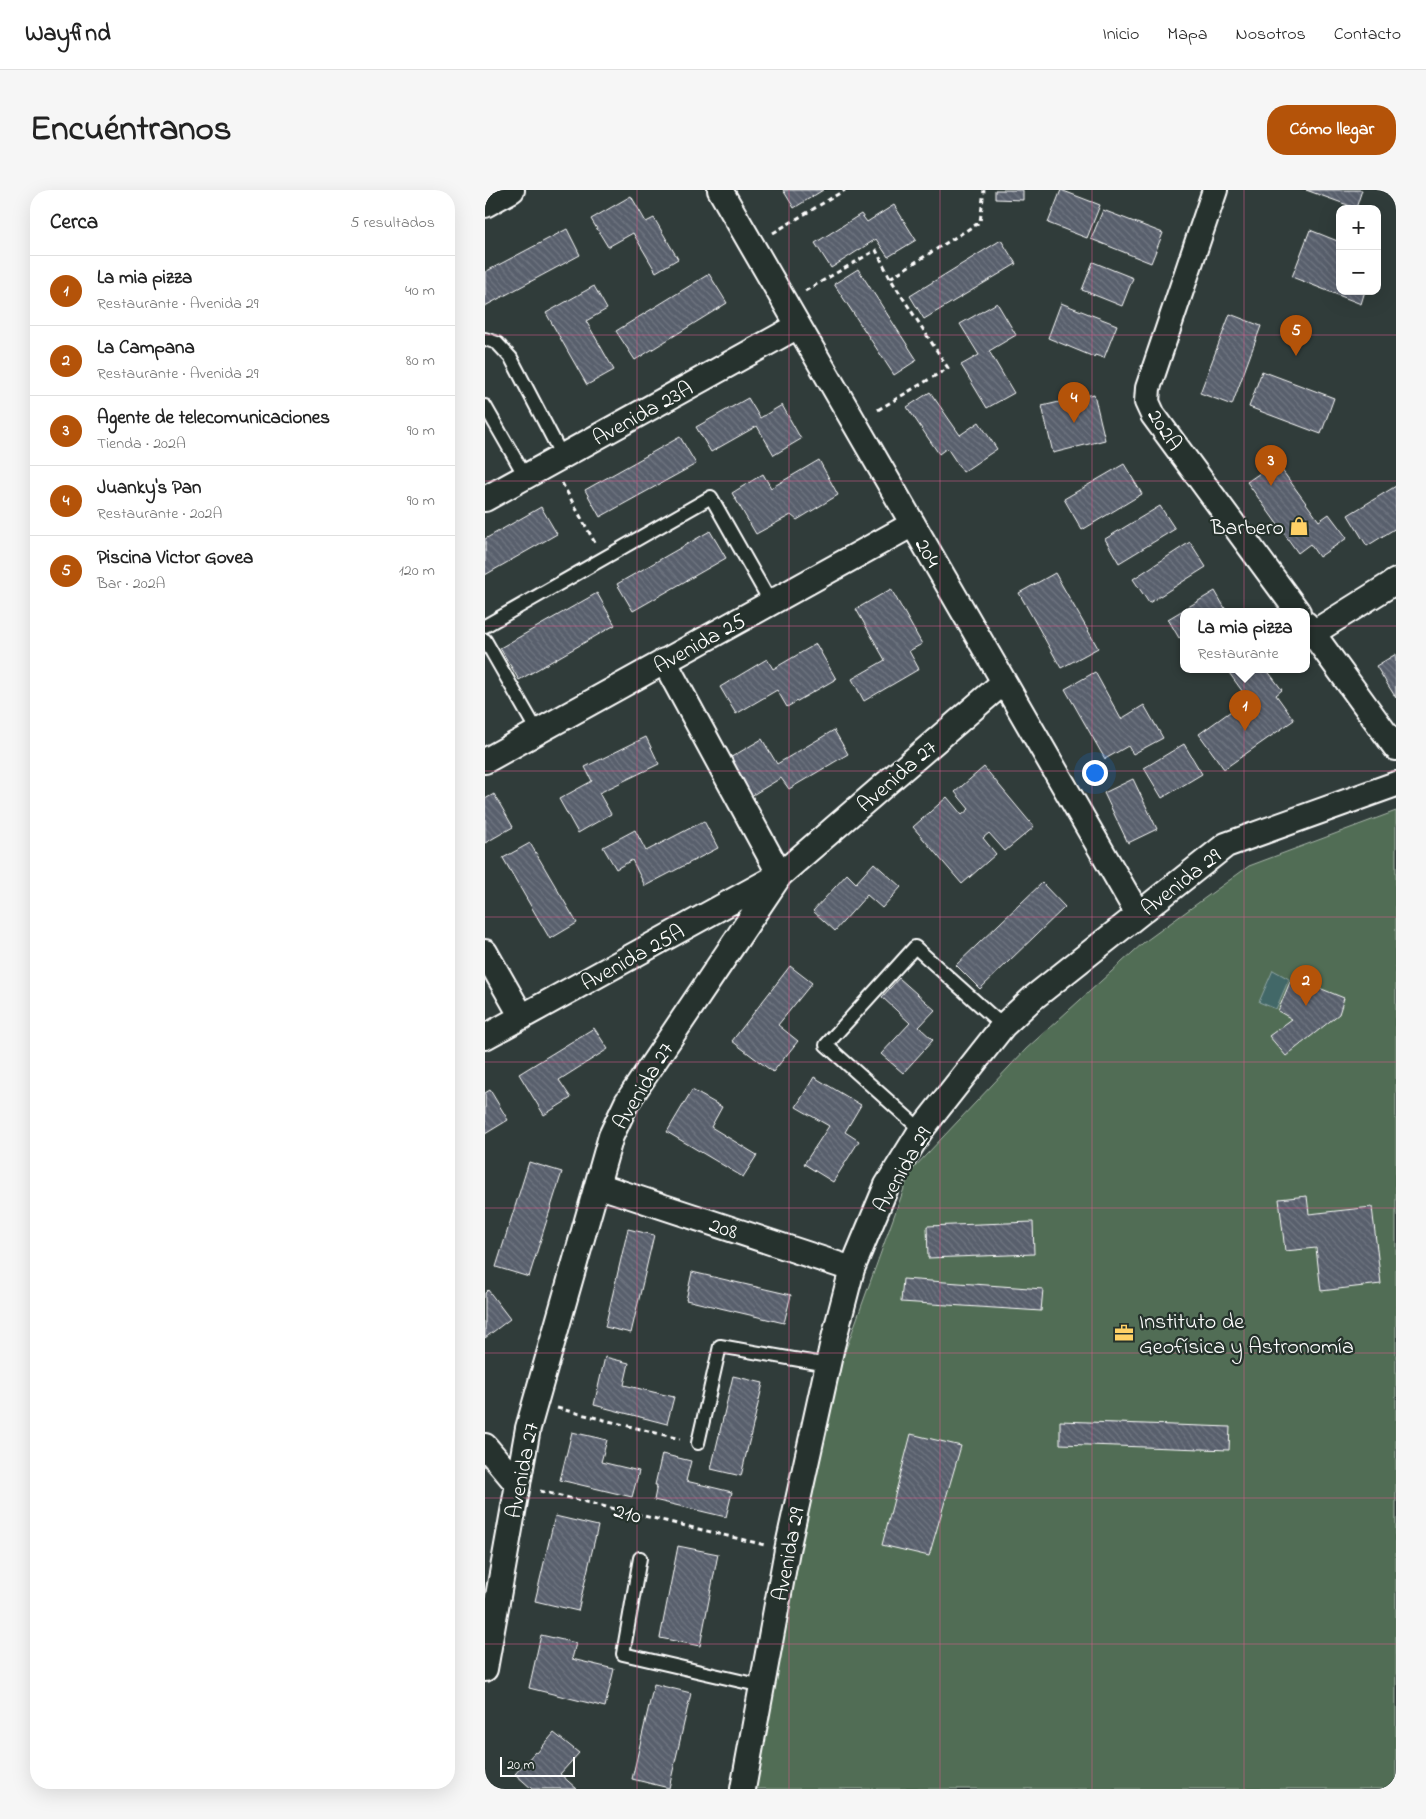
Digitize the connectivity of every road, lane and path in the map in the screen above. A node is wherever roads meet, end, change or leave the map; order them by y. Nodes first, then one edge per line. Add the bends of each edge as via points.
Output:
1 (512, 190) edge
2 (720, 190) edge
3 (845, 190) edge
4 (984, 190) edge
5 (1215, 190) edge
6 (485, 205) edge
7 (752, 246) junction
8 (890, 278) junction
9 (784, 302) junction
10 (798, 326) junction
11 (485, 339) edge
12 (485, 406) edge
13 (855, 423) junction
14 (556, 460) junction
15 (525, 476) junction
16 (485, 498) edge
17 (913, 524) junction
18 (603, 559) junction
19 (1396, 581) edge
20 (771, 603) junction
21 (1295, 608) edge
22 (485, 626) edge
23 (1310, 628) edge
24 (485, 640) edge
25 (664, 661) junction
26 (1004, 682) junction
27 (537, 731) junction
28 (1396, 748) edge
29 (485, 760) edge
30 (1396, 784) edge
31 (780, 875) junction
32 (1138, 914) junction
33 (485, 952) edge
34 (521, 1017) junction
35 (1003, 1026) junction
36 (485, 1038) edge
37 (921, 1130) junction
38 (597, 1185) junction
39 (852, 1269) junction
40 (827, 1365) junction
41 (535, 1402) junction
42 (698, 1443) joint
43 (485, 1446) edge
44 (518, 1485) junction
45 (787, 1550) junction
46 (640, 1558) dead end
47 (485, 1669) edge
48 (762, 1686) junction
49 (743, 1789) edge

1 - 6 street
2 - 7 street, 204
3 - 7 path
4 - 8 path via 980,222
5 - 21 street, 202A via 1148,388 1147,402 1153,415
7 - 9 street, 204
8 - 9 path via 876,250
8 - 13 path via 948,368
9 - 10 street, 204
10 - 13 street, 204
10 - 14 street, Avenida 23A
11 - 14 lane via 497,343 511,358
12 - 15 lane
13 - 17 street, 204
14 - 15 street, Avenida 23A
14 - 18 path
15 - 16 street, Avenida 23A
17 - 20 street, Avenida 25
17 - 26 street, 204
18 - 20 lane via 711,497
18 - 22 lane
19 - 23 street
20 - 25 street, Avenida 25
23 - 28 street
24 - 27 lane
25 - 27 street, Avenida 25
25 - 31 street
26 - 31 street, Avenida 27
26 - 32 street, 204
27 - 29 street, Avenida 25
30 - 32 street, Avenida 29 via 1226,845
31 - 34 street, Avenida 25A
31 - 38 street, Avenida 27 via 627,1102 611,1136
32 - 35 street, Avenida 29
33 - 34 street
34 - 36 street, Avenida 25A
35 - 37 street, Avenida 29
35 - 37 lane via 915,947 826,1045
37 - 39 street, Avenida 29 via 887,1185
38 - 39 street, 208
38 - 41 street, Avenida 27
39 - 40 street, Avenida 29
40 - 42 lane via 720,1346
40 - 45 street, Avenida 29
41 - 42 path
41 - 44 street, Avenida 27
43 - 44 street
44 - 45 path, 210
44 - 47 street, Avenida 27
45 - 48 street, Avenida 29
46 - 48 lane via 623,1654
48 - 49 street, Avenida 29

